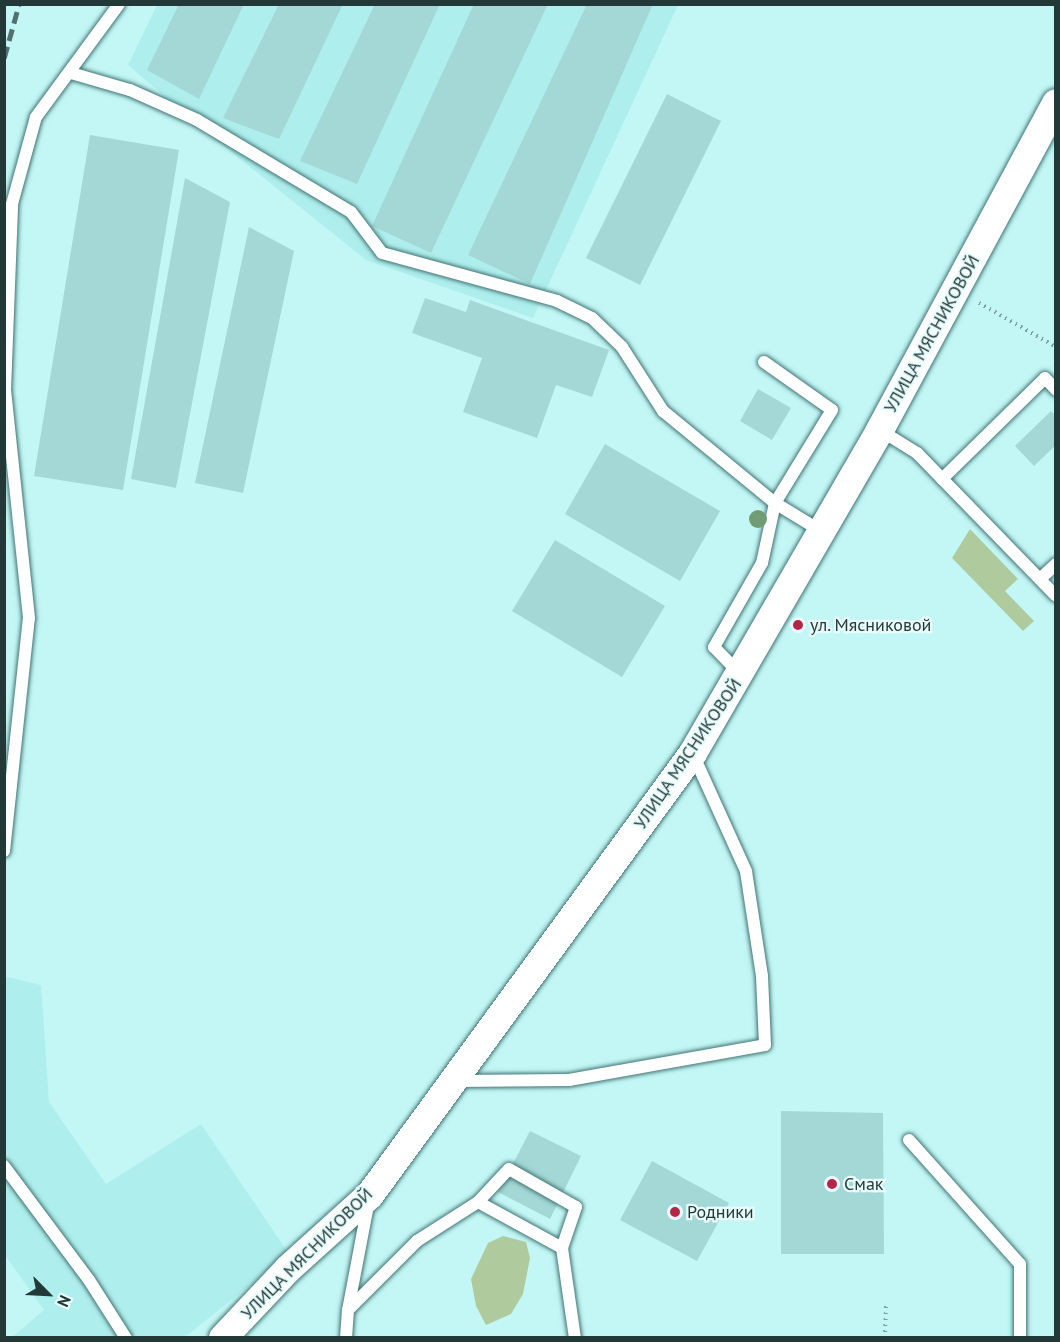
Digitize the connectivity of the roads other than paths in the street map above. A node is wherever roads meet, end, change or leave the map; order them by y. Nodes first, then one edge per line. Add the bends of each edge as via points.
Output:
1 (119, 4) edge
2 (71, 73) junction
3 (1056, 103) edge
4 (764, 362) dead end
5 (1056, 390) edge
6 (880, 430) junction
7 (942, 479) junction
8 (775, 503) junction
9 (821, 531) junction
10 (1056, 564) edge
11 (1040, 579) junction
12 (1056, 596) edge
13 (741, 676) junction
14 (693, 753) junction
15 (5, 852) edge
16 (454, 1082) junction
17 (909, 1140) dead end
18 (4, 1166) edge
19 (369, 1195) junction
20 (478, 1202) junction
21 (562, 1248) junction
22 (348, 1310) junction
23 (126, 1338) edge
24 (223, 1338) edge
25 (346, 1338) edge
26 (575, 1338) edge
27 (1020, 1338) edge

1 - 2 lane
2 - 8 lane via 130,90 197,120 351,212 382,253 557,301 592,318 622,347 663,411
2 - 15 lane via 36,117 12,204 5,390 29,618
3 - 6 street, УЛИЦА МЯСНИКОВОЙ
4 - 8 lane via 832,410
5 - 7 lane via 1045,378
6 - 7 lane via 912,450
6 - 9 street, УЛИЦА МЯСНИКОВОЙ
7 - 11 lane
8 - 9 lane
8 - 13 lane via 762,563 714,647
9 - 13 street, УЛИЦА МЯСНИКОВОЙ
10 - 11 lane
11 - 12 lane
13 - 14 street, УЛИЦА МЯСНИКОВОЙ
14 - 16 street, УЛИЦА МЯСНИКОВОЙ
14 - 16 lane via 746,871 762,976 765,1045 569,1080
16 - 19 street, УЛИЦА МЯСНИКОВОЙ
17 - 27 lane via 1020,1264
18 - 23 lane via 89,1280
19 - 22 lane
19 - 24 street, УЛИЦА МЯСНИКОВОЙ via 288,1269
20 - 21 lane
20 - 21 lane via 509,1169 530,1180 576,1207
20 - 22 lane via 417,1241
21 - 26 lane
22 - 25 lane

